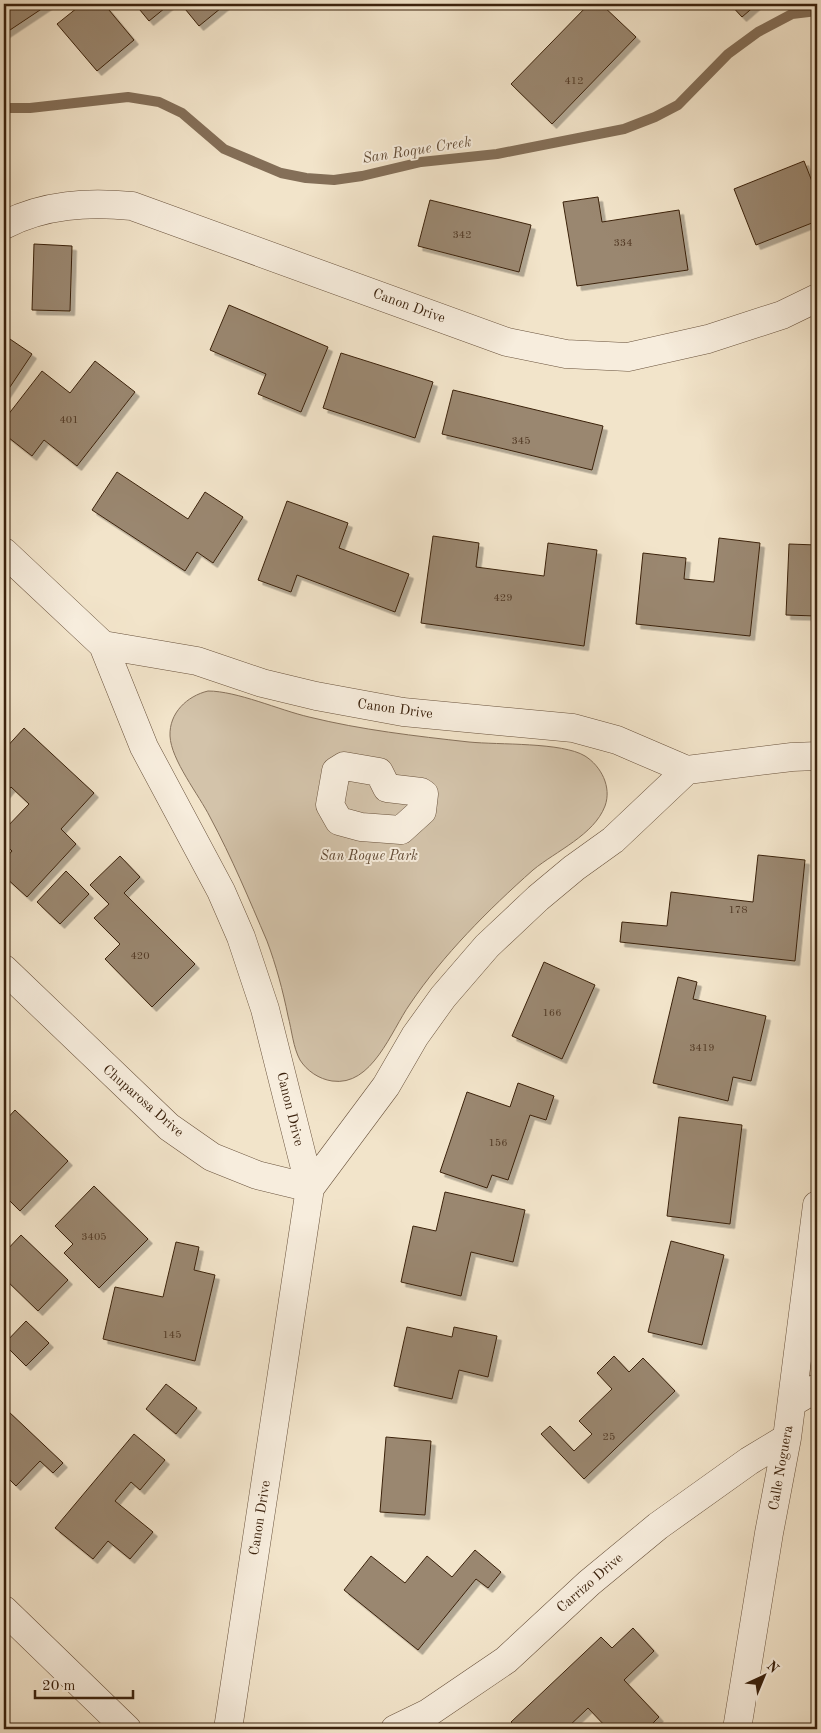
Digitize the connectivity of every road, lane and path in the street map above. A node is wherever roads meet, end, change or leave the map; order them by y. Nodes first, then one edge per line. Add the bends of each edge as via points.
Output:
1 (4, 225) edge
2 (817, 298) edge
3 (4, 552) edge
4 (103, 645) junction
5 (817, 756) edge
6 (686, 770) junction
7 (4, 969) edge
8 (310, 1188) junction
9 (817, 1206) edge
10 (817, 1388) edge
11 (793, 1402) junction
12 (787, 1438) junction
13 (4, 1610) edge
14 (127, 1729) edge
15 (228, 1729) edge
16 (395, 1729) edge
17 (737, 1729) edge

1 - 2 street, Canon Drive via 58,206 95,203 132,206 507,342 566,354 628,357 708,339 782,315
3 - 4 street, Canon Drive
4 - 6 street, Canon Drive via 197,661 262,683 403,712 573,728 617,740
4 - 8 street, Canon Drive via 144,747 221,890 241,937 265,1009
5 - 6 street via 792,756
6 - 8 street, Canon Drive via 613,840 553,886 487,946 415,1036 386,1086
7 - 8 street, Chuparosa Drive via 169,1127 212,1157 257,1175
8 - 15 street, Canon Drive
9 - 11 street, Calle Noguera
10 - 11 street
11 - 12 street, Calle Noguera
12 - 16 street, Carrizo Drive via 658,1526 589,1583 506,1660 428,1713
12 - 17 street, Calle Noguera
13 - 14 street

